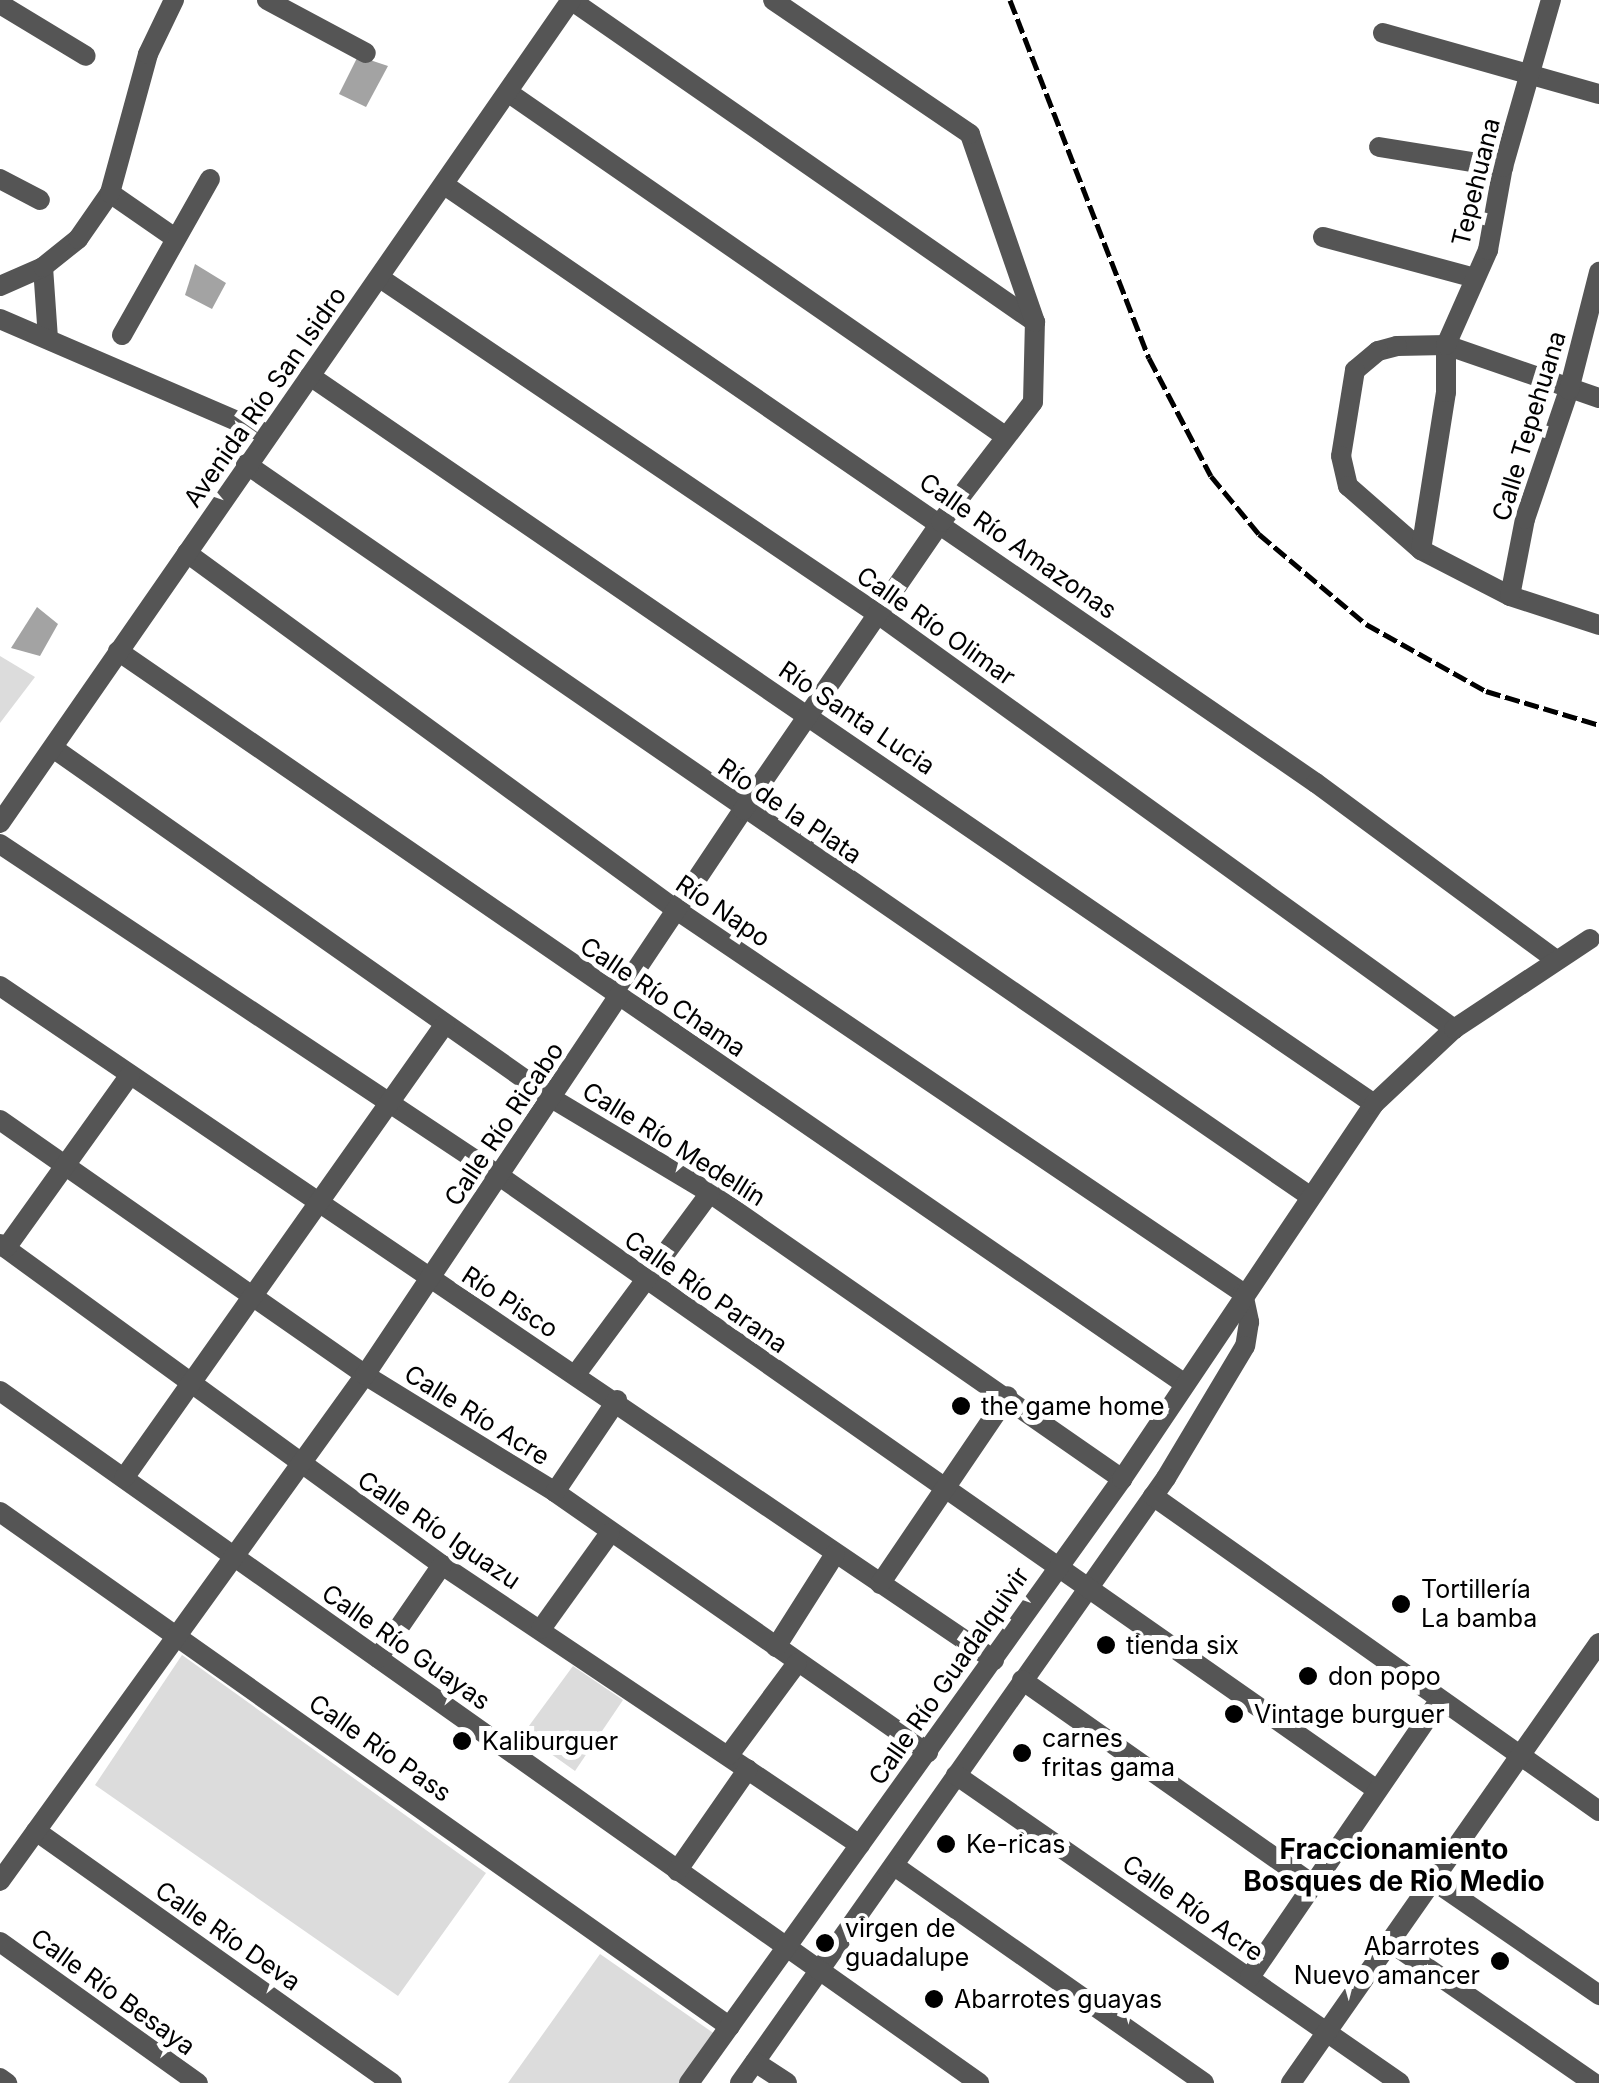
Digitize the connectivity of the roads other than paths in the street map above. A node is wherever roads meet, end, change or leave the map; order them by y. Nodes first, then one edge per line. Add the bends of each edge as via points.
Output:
1 (174, 0) edge
2 (267, 0) edge
3 (571, 0) edge
4 (774, 0) edge
5 (1551, 0) edge
6 (0, 4) edge
7 (1383, 34) dead end
8 (366, 53) dead end
9 (86, 56) dead end
10 (1530, 75) junction
11 (509, 93) junction
12 (1599, 94) edge
13 (1379, 147) dead end
14 (1503, 167) junction
15 (0, 179) edge
16 (210, 179) dead end
17 (446, 186) junction
18 (110, 193) junction
19 (40, 200) dead end
20 (1323, 237) dead end
21 (175, 238) junction
22 (44, 267) junction
23 (1599, 272) edge
24 (380, 278) junction
25 (1474, 278) junction
26 (0, 286) edge
27 (0, 319) edge
28 (1035, 322) junction
29 (122, 335) dead end
30 (48, 339) junction
31 (1446, 345) junction
32 (310, 376) junction
33 (1570, 390) junction
34 (1599, 398) edge
35 (265, 433) junction
36 (1005, 436) junction
37 (246, 464) junction
38 (941, 522) junction
39 (1421, 550) junction
40 (187, 553) junction
41 (1510, 596) junction
42 (879, 615) junction
43 (1599, 624) edge
44 (118, 651) junction
45 (809, 715) junction
46 (53, 748) junction
47 (743, 810) junction
48 (0, 824) edge
49 (0, 844) edge
50 (678, 911) junction
51 (1590, 939) dead end
52 (1553, 958) junction
53 (0, 986) edge
54 (618, 997) junction
55 (446, 1024) junction
56 (1454, 1029) junction
57 (130, 1076) junction
58 (553, 1098) junction
59 (1374, 1104) junction
60 (392, 1105) junction
61 (0, 1120) edge
62 (64, 1164) junction
63 (498, 1175) junction
64 (710, 1193) junction
65 (1308, 1195) junction
66 (321, 1206) junction
67 (3, 1246) edge
68 (430, 1281) junction
69 (648, 1282) junction
70 (1243, 1293) junction
71 (254, 1296) junction
72 (576, 1374) junction
73 (365, 1376) junction
74 (190, 1382) junction
75 (1182, 1382) junction
76 (0, 1390) edge
77 (1008, 1396) junction
78 (617, 1400) junction
79 (301, 1464) junction
80 (124, 1478) junction
81 (1122, 1479) junction
82 (945, 1488) junction
83 (555, 1492) junction
84 (1153, 1496) junction
85 (0, 1512) edge
86 (610, 1533) junction
87 (836, 1554) junction
88 (234, 1556) junction
89 (442, 1565) junction
90 (1055, 1568) junction
91 (880, 1584) junction
92 (1087, 1588) junction
93 (541, 1629) junction
94 (177, 1636) junction
95 (1599, 1643) edge
96 (776, 1647) junction
97 (378, 1658) junction
98 (994, 1660) junction
99 (797, 1663) junction
100 (1022, 1680) junction
101 (1438, 1702) junction
102 (928, 1752) junction
103 (729, 1755) junction
104 (1520, 1757) junction
105 (748, 1768) junction
106 (956, 1775) junction
107 (1378, 1790) junction
108 (1599, 1812) edge
109 (36, 1831) junction
110 (860, 1844) junction
111 (896, 1867) junction
112 (677, 1871) junction
113 (0, 1880) edge
114 (1434, 1882) junction
115 (1312, 1884) junction
116 (0, 1942) edge
117 (1390, 1942) junction
118 (786, 1950) junction
119 (820, 1972) junction
120 (1250, 1977) junction
121 (1599, 1994) edge
122 (730, 2027) junction
123 (1326, 2031) junction
124 (755, 2062) junction
125 (0, 2078) edge
126 (7, 2083) edge
127 (198, 2083) edge
128 (392, 2083) edge
129 (690, 2083) edge
130 (740, 2083) edge
131 (787, 2083) edge
132 (979, 2083) edge
133 (1204, 2083) edge
134 (1291, 2083) edge
135 (1400, 2083) edge
136 (1594, 2083) edge

1 - 18 street via 148,54
2 - 8 street
3 - 11 street, Avenida Río San Isidro
3 - 28 street
4 - 28 street via 963,126 975,143
5 - 10 street, Tepehuana
6 - 9 street
7 - 10 street
10 - 12 street
10 - 14 street, Tepehuana
11 - 17 street, Avenida Río San Isidro
11 - 36 street
13 - 14 street
14 - 25 street, Tepehuana via 1495,226
15 - 19 street
16 - 21 street
17 - 24 street, Avenida Río San Isidro
17 - 38 street, Calle Río Amazonas
18 - 21 street
18 - 22 street via 78,239
20 - 25 street
21 - 29 street
22 - 26 street
22 - 30 street
23 - 33 street, Calle Tepehuana
24 - 32 street, Avenida Río San Isidro
24 - 42 street, Calle Río Olimar
25 - 31 street, Tepehuana
27 - 30 street
28 - 36 street, Calle Río Ricabo via 1038,387
30 - 35 street
31 - 33 street
31 - 39 street, Tepehuana via 1446,392
31 - 39 street via 1397,346 1364,359 1348,385 1342,472 1348,486
32 - 35 street, Avenida Río San Isidro
32 - 45 street, Río Santa Lucia
33 - 34 street
33 - 41 street, Calle Tepehuana via 1525,519
35 - 37 street, Avenida Río San Isidro
36 - 38 street, Calle Río Ricabo
37 - 40 street, Avenida Río San Isidro
37 - 47 street, Río de la Plata
38 - 42 street, Calle Río Ricabo
38 - 52 street, Calle Río Amazonas via 1316,783
39 - 41 street
40 - 44 street, Avenida Río San Isidro
40 - 50 street, Río Napo
41 - 43 street
42 - 45 street, Calle Río Ricabo
42 - 56 street, Calle Río Olimar
44 - 46 street, Avenida Río San Isidro
44 - 54 street, Calle Río Chama
45 - 47 street, Calle Río Ricabo
45 - 59 street, Río Santa Lucia
46 - 48 street, Avenida Río San Isidro
46 - 55 street, Calle Río Medellín
47 - 50 street, Calle Río Ricabo
47 - 65 street, Río de la Plata
49 - 60 street, Calle Río Parana
50 - 54 street, Calle Río Ricabo
50 - 70 street, Río Napo
51 - 52 street, Calle Río Guadalquivir
52 - 56 street, Calle Río Guadalquivir
53 - 57 street, Río Pisco
54 - 58 street, Calle Río Ricabo
54 - 75 street, Calle Río Chama
55 - 58 street, Calle Río Medellín
55 - 60 street
56 - 59 street, Calle Río Guadalquivir
57 - 62 street
57 - 66 street, Río Pisco
58 - 63 street, Calle Río Ricabo
58 - 64 street, Calle Río Medellín
59 - 65 street, Calle Río Guadalquivir
60 - 63 street, Calle Río Parana
60 - 66 street
61 - 62 street, Calle Río Acre
62 - 67 street
62 - 71 street, Calle Río Acre
63 - 68 street, Calle Río Ricabo
63 - 69 street, Calle Río Parana
64 - 69 street
64 - 77 street, Calle Río Medellín
65 - 70 street, Calle Río Guadalquivir
66 - 68 street, Río Pisco
66 - 71 street
67 - 74 street, Calle Río Iguazu
68 - 72 street, Río Pisco
68 - 73 street, Calle Río Ricabo
69 - 72 street
69 - 82 street, Calle Río Parana
70 - 75 street, Calle Río Guadalquivir
70 - 84 street via 1245,1346
71 - 73 street, Calle Río Acre
71 - 74 street
72 - 78 street, Río Pisco
73 - 79 street, Calle Río Ricabo
73 - 83 street, Calle Río Acre
74 - 79 street, Calle Río Iguazu
74 - 80 street
75 - 81 street, Calle Río Guadalquivir
76 - 80 street, Calle Río Guayas
77 - 81 street, Calle Río Medellín
77 - 82 street
78 - 83 street
78 - 87 street, Río Pisco
79 - 88 street, Calle Río Ricabo
79 - 89 street, Calle Río Iguazu
80 - 88 street, Calle Río Guayas
81 - 90 street, Calle Río Guadalquivir
82 - 90 street, Calle Río Parana
82 - 91 street
83 - 86 street, Calle Río Acre
84 - 92 street
84 - 101 street
85 - 94 street, Calle Río Pass
86 - 93 street
86 - 96 street, Calle Río Acre
87 - 91 street, Río Pisco
87 - 96 street
88 - 94 street, Calle Río Ricabo
88 - 97 street, Calle Río Guayas
89 - 93 street, Calle Río Iguazu
89 - 97 street
90 - 92 street, Calle Río Parana
90 - 98 street, Calle Río Guadalquivir
91 - 98 street, Río Pisco
92 - 100 street
92 - 107 street, Calle Río Parana
93 - 103 street, Calle Río Iguazu
94 - 109 street, Calle Río Ricabo
94 - 122 street, Calle Río Pass
95 - 104 street
96 - 99 street, Calle Río Acre
97 - 112 street, Calle Río Guayas
98 - 102 street, Calle Río Guadalquivir
99 - 102 street, Calle Río Acre
99 - 103 street
100 - 106 street
100 - 115 street
101 - 104 street
101 - 107 street
102 - 110 street, Calle Río Guadalquivir
103 - 105 street, Calle Río Iguazu
104 - 108 street
104 - 114 street
105 - 110 street, Calle Río Iguazu
105 - 112 street
106 - 111 street
106 - 120 street, Calle Río Acre
107 - 115 street
109 - 113 street, Calle Río Ricabo
109 - 128 street, Calle Río Deva
110 - 118 street, Calle Río Guadalquivir
111 - 119 street
111 - 133 street
112 - 118 street, Calle Río Guayas
114 - 117 street
114 - 121 street
115 - 120 street
116 - 127 street, Calle Río Besaya
117 - 123 street
117 - 136 street
118 - 119 street, Calle Río Guayas
118 - 122 street, Calle Río Guadalquivir
119 - 124 street
119 - 132 street, Calle Río Guayas
120 - 123 street, Calle Río Acre
122 - 129 street, Calle Río Guadalquivir
123 - 134 street
123 - 135 street, Calle Río Acre
124 - 130 street
124 - 131 street
125 - 126 street

